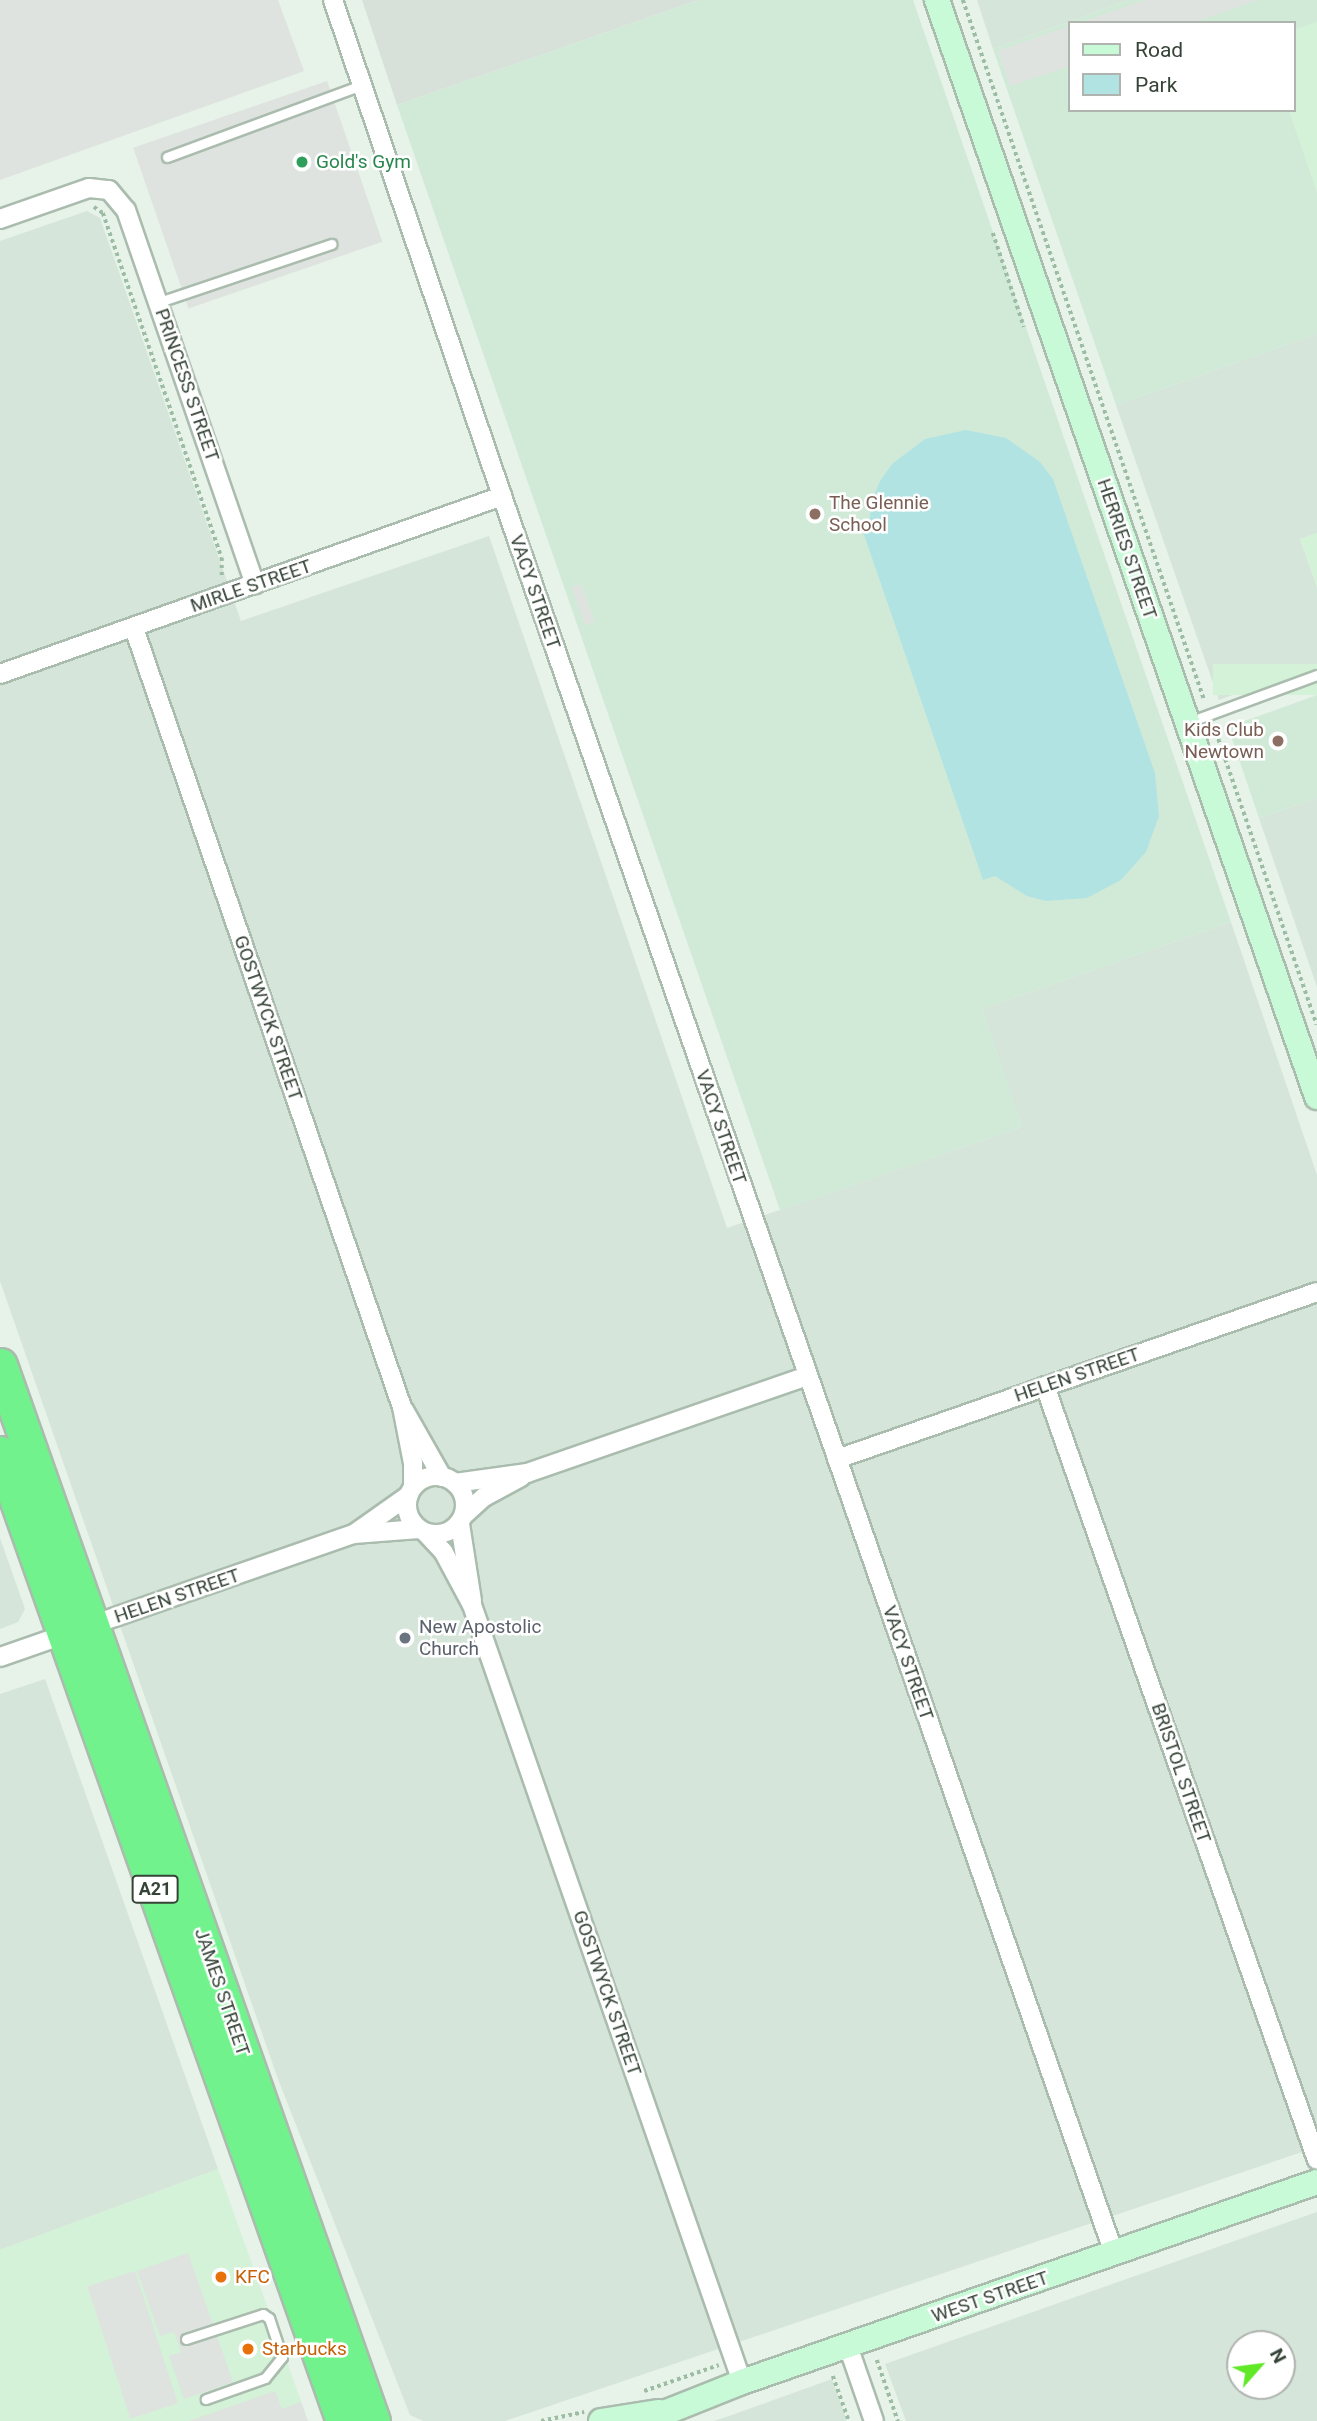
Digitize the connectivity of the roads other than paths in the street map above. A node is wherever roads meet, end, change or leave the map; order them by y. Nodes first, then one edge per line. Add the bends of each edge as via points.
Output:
1 (333, 0) edge
2 (937, 0) edge
3 (363, 84) junction
4 (167, 157) dead end
5 (0, 219) edge
6 (331, 244) dead end
7 (159, 302) junction
8 (502, 496) junction
9 (255, 584) junction
10 (134, 628) junction
11 (2, 667) edge
12 (1317, 675) edge
13 (1187, 723) junction
14 (1317, 1097) edge
15 (1317, 1292) edge
16 (0, 1366) edge
17 (807, 1376) junction
18 (1045, 1386) junction
19 (402, 1407) junction
20 (0, 1453) edge
21 (837, 1459) junction
22 (527, 1473) junction
23 (449, 1480) junction
24 (411, 1491) junction
25 (462, 1520) junction
26 (423, 1531) junction
27 (354, 1534) junction
28 (472, 1605) junction
29 (78, 1631) junction
30 (0, 1657) edge
31 (1317, 2160) edge
32 (1317, 2182) edge
33 (1114, 2253) junction
34 (186, 2339) dead end
35 (848, 2346) junction
36 (742, 2382) junction
37 (206, 2399) dead end
38 (654, 2416) edge
39 (357, 2418) edge
40 (601, 2421) edge
41 (874, 2421) edge

1 - 3 street, VACY STREET
2 - 13 street, HERRIES STREET
3 - 4 lane
3 - 8 street, VACY STREET
5 - 7 street, PRINCESS STREET via 84,190 109,190 126,210
6 - 7 lane
7 - 9 street, PRINCESS STREET
8 - 9 street, MIRLE STREET
8 - 17 street, VACY STREET
9 - 10 street, MIRLE STREET
10 - 11 street, MIRLE STREET
10 - 19 street, GOSTWYCK STREET
12 - 13 lane
13 - 14 street, HERRIES STREET
15 - 18 street, HELEN STREET
16 - 29 highway, JAMES STREET / A21
17 - 21 street, VACY STREET
17 - 22 street
18 - 21 street, HELEN STREET
18 - 31 street, BRISTOL STREET
19 - 23 street, GOSTWYCK STREET
19 - 24 street, GOSTWYCK STREET via 413,1463
20 - 29 highway, JAMES STREET / A21
21 - 33 street, VACY STREET
22 - 23 street
22 - 25 street via 484,1497
23 - 24 street via 429,1477
23 - 25 street via 465,1497
24 - 26 street via 408,1514
24 - 27 street, HELEN STREET
25 - 26 street via 445,1534
25 - 28 street, GOSTWYCK STREET
26 - 27 street, HELEN STREET
26 - 28 street, GOSTWYCK STREET via 443,1551
27 - 29 street, HELEN STREET
28 - 36 street, GOSTWYCK STREET
29 - 30 street, HELEN STREET
29 - 39 highway, JAMES STREET / A21
32 - 33 street, WEST STREET
33 - 35 street, WEST STREET
34 - 37 lane via 263,2314 269,2318 282,2357 265,2378
35 - 36 street, WEST STREET
35 - 41 street
36 - 38 street, WEST STREET
38 - 40 street, WEST STREET

